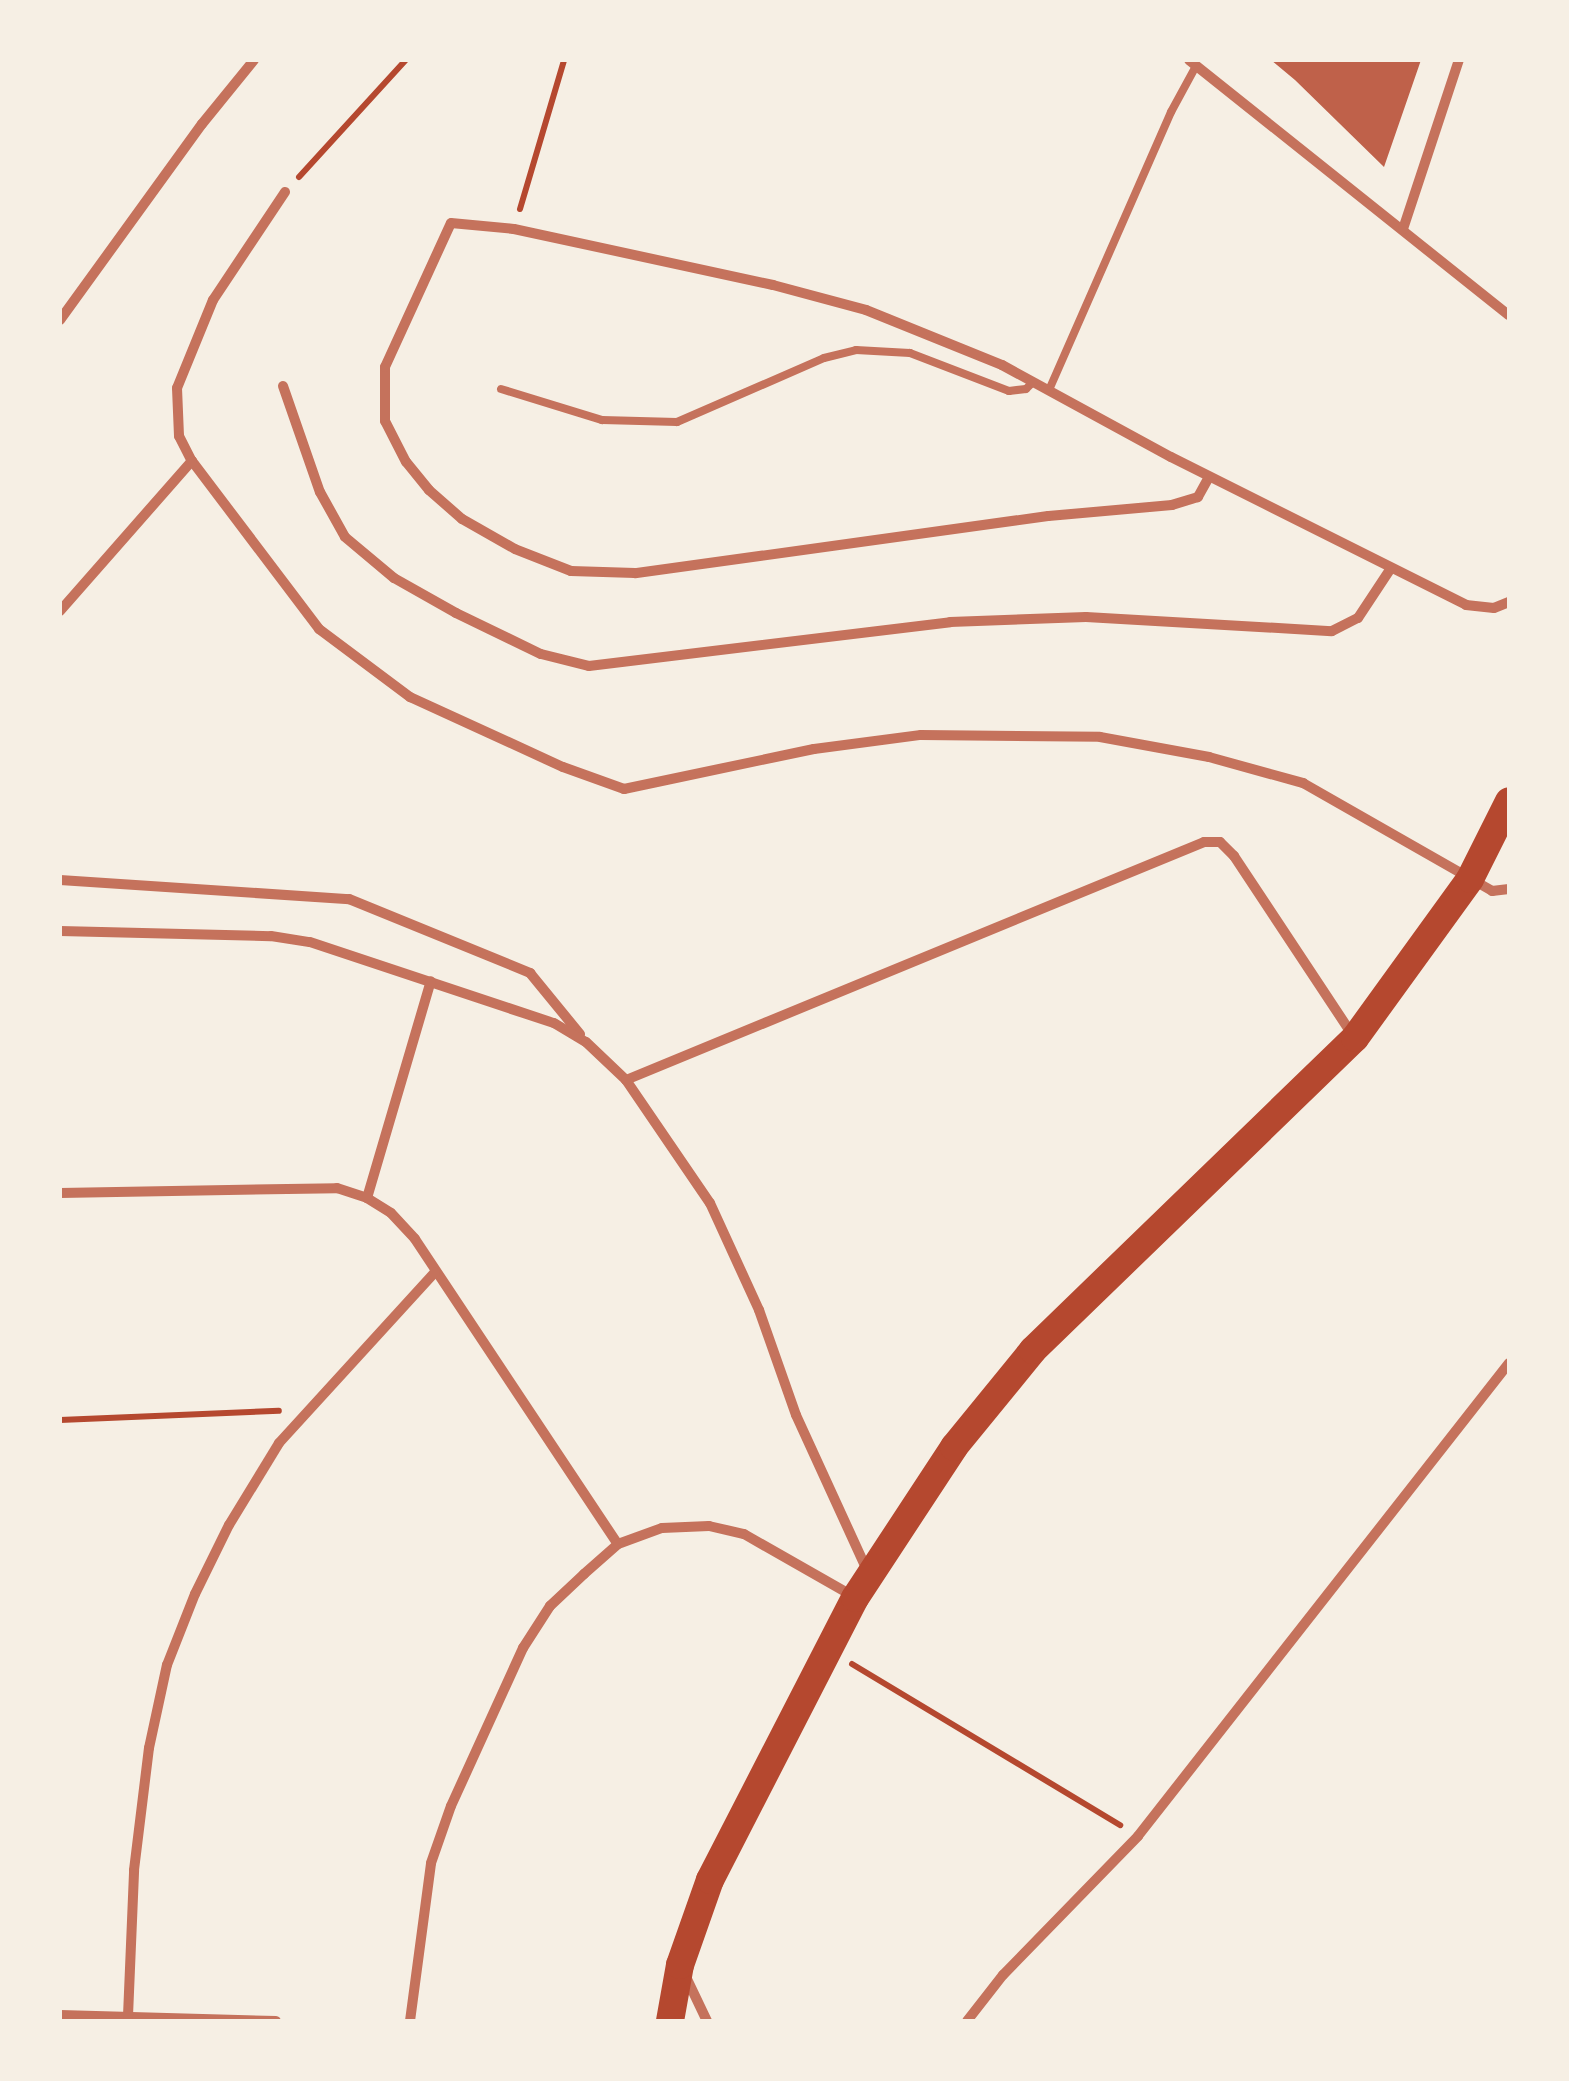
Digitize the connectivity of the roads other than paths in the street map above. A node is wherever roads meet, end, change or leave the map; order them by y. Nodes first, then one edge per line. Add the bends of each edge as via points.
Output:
1 (254, 60) edge
2 (1459, 60) edge
3 (1192, 63) edge
4 (285, 192) road end
5 (1403, 229) junction
6 (1509, 315) edge
7 (60, 320) edge
8 (1032, 382) junction
9 (283, 386) dead end
10 (502, 389) dead end
11 (1048, 390) junction
12 (192, 461) junction
13 (1209, 477) junction
14 (1390, 568) junction
15 (1509, 602) edge
16 (60, 611) edge
17 (1509, 800) edge
18 (1470, 878) junction
19 (60, 880) edge
20 (1509, 889) edge
21 (60, 931) edge
22 (430, 980) junction
23 (1355, 1038) junction
24 (586, 1042) junction
25 (626, 1080) junction
26 (60, 1193) edge
27 (368, 1198) junction
28 (436, 1272) junction
29 (1509, 1364) edge
30 (618, 1544) junction
31 (862, 1587) junction
32 (680, 1964) junction
33 (60, 2015) edge
34 (128, 2016) junction
35 (276, 2021) edge
36 (410, 2021) edge
37 (670, 2021) edge
38 (707, 2021) edge
39 (966, 2021) edge

1 - 7 street
2 - 5 street
3 - 5 street
3 - 11 lane
4 - 12 street via 213,300 177,388 179,436
5 - 6 street
8 - 10 lane via 1009,390 910,353 856,350 677,422 602,420
8 - 11 street
8 - 13 street via 866,310 514,229 451,223 385,366 384,422 406,462 462,519 571,572 635,573 1048,516 1172,506 1198,497
9 - 14 street via 320,492 345,537 394,578 456,613 541,654 588,666 950,622 1086,617 1332,631 1358,618
11 - 13 street
12 - 16 street
12 - 18 street via 319,628 410,698 624,789 814,749 921,735 1100,736 1302,783
13 - 14 street
14 - 15 street via 1466,605
17 - 18 highway
18 - 20 street via 1492,891
18 - 23 highway
19 - 24 street via 349,899 530,973
21 - 22 street via 271,936
22 - 24 street via 554,1023
22 - 27 street
23 - 25 street via 1234,856 1220,842 1204,842
23 - 31 highway via 1033,1350 954,1446
24 - 25 street
25 - 31 street via 716,1215 759,1310
26 - 27 street via 337,1188
27 - 28 street via 403,1226
28 - 30 street
28 - 34 street via 279,1443 229,1524 167,1665 134,1870
29 - 39 street via 1138,1836
30 - 31 street via 662,1528 709,1526 744,1534
30 - 36 street via 550,1606 486,1723 431,1862
31 - 32 highway via 710,1880
32 - 37 highway
32 - 38 street
33 - 34 street
34 - 35 street

